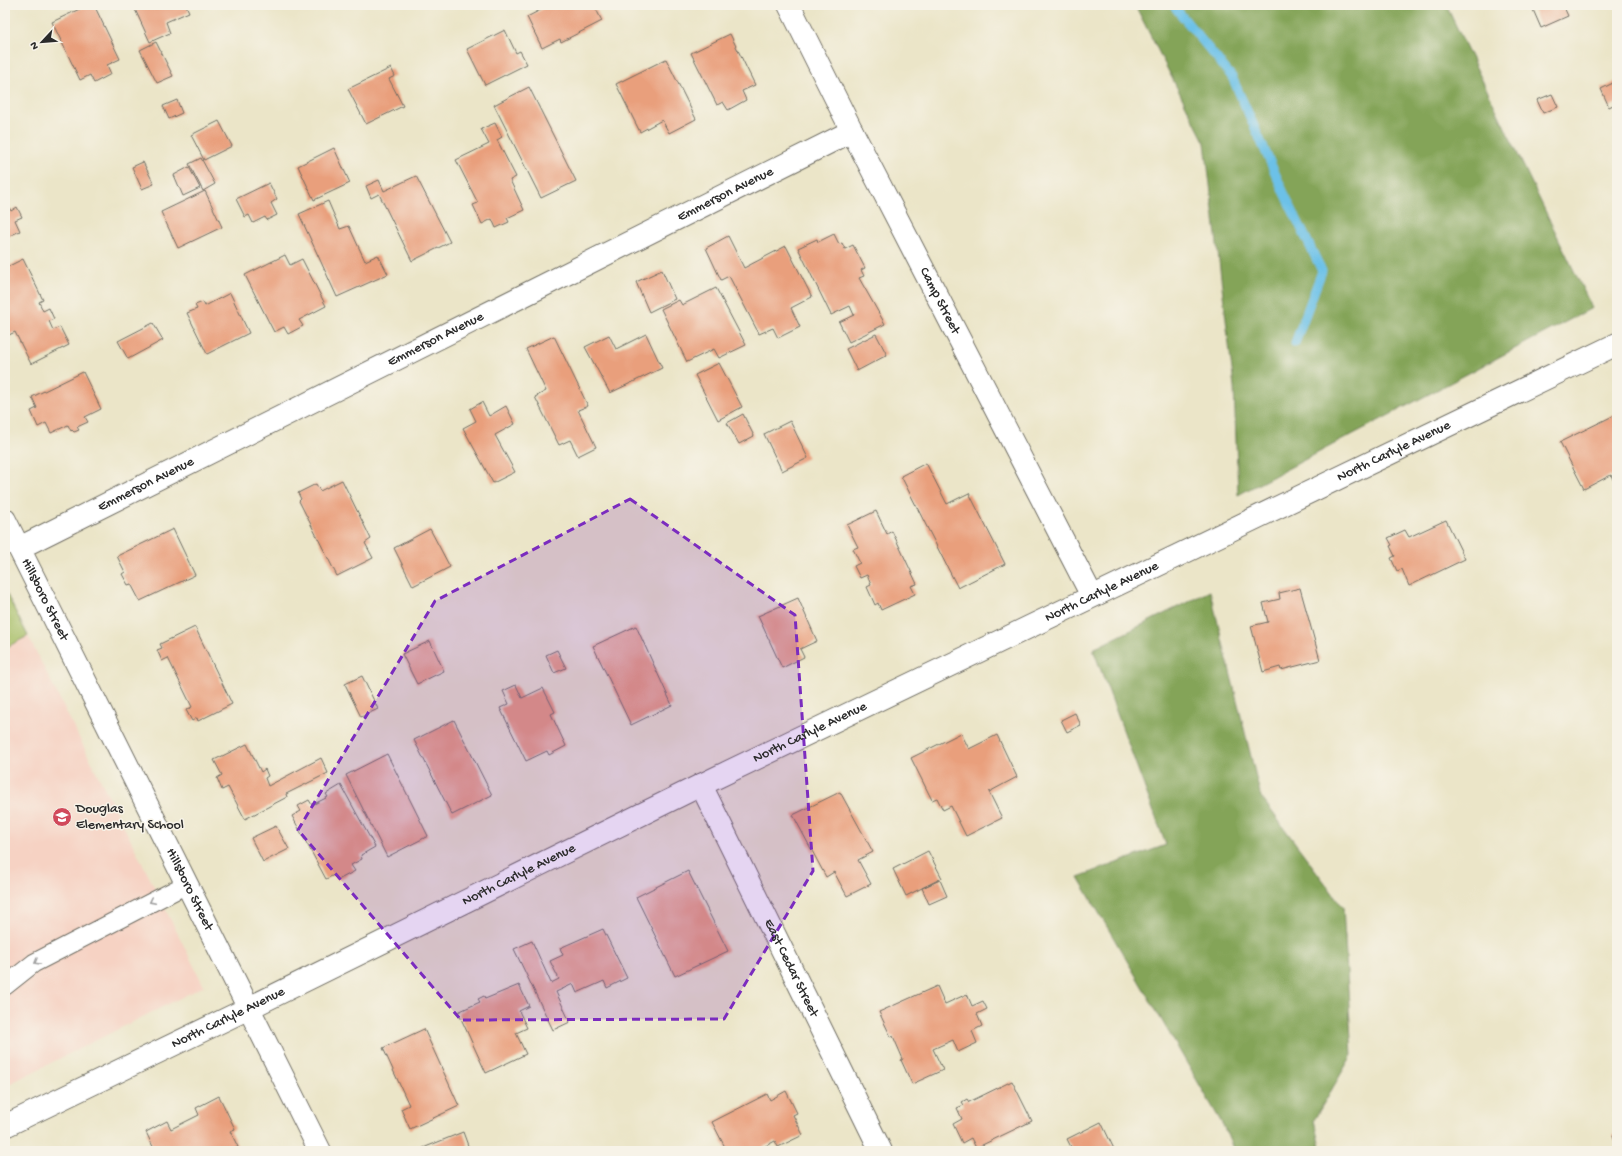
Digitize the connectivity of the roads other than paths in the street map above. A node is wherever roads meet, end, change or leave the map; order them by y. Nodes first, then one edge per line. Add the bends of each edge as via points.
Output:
1 (789, 5) edge
2 (852, 131) junction
3 (1617, 344) edge
4 (5, 520) edge
5 (19, 548) junction
6 (1092, 596) junction
7 (701, 785) junction
8 (187, 884) junction
9 (5, 986) edge
10 (249, 1008) junction
11 (5, 1126) edge
12 (320, 1151) edge
13 (881, 1151) edge

1 - 2 street, Camp Street
2 - 5 street, Emmerson Avenue
2 - 6 street, Camp Street
3 - 6 street, North Carlyle Avenue
4 - 5 street, Hillsboro Street
5 - 8 street, Hillsboro Street
6 - 7 street, North Carlyle Avenue
7 - 10 street, North Carlyle Avenue
7 - 13 street, East Cedar Street
8 -> 9 lane via 34,963
8 - 10 street, Hillsboro Street
10 - 11 street, North Carlyle Avenue
10 - 12 street, Hillsboro Street

